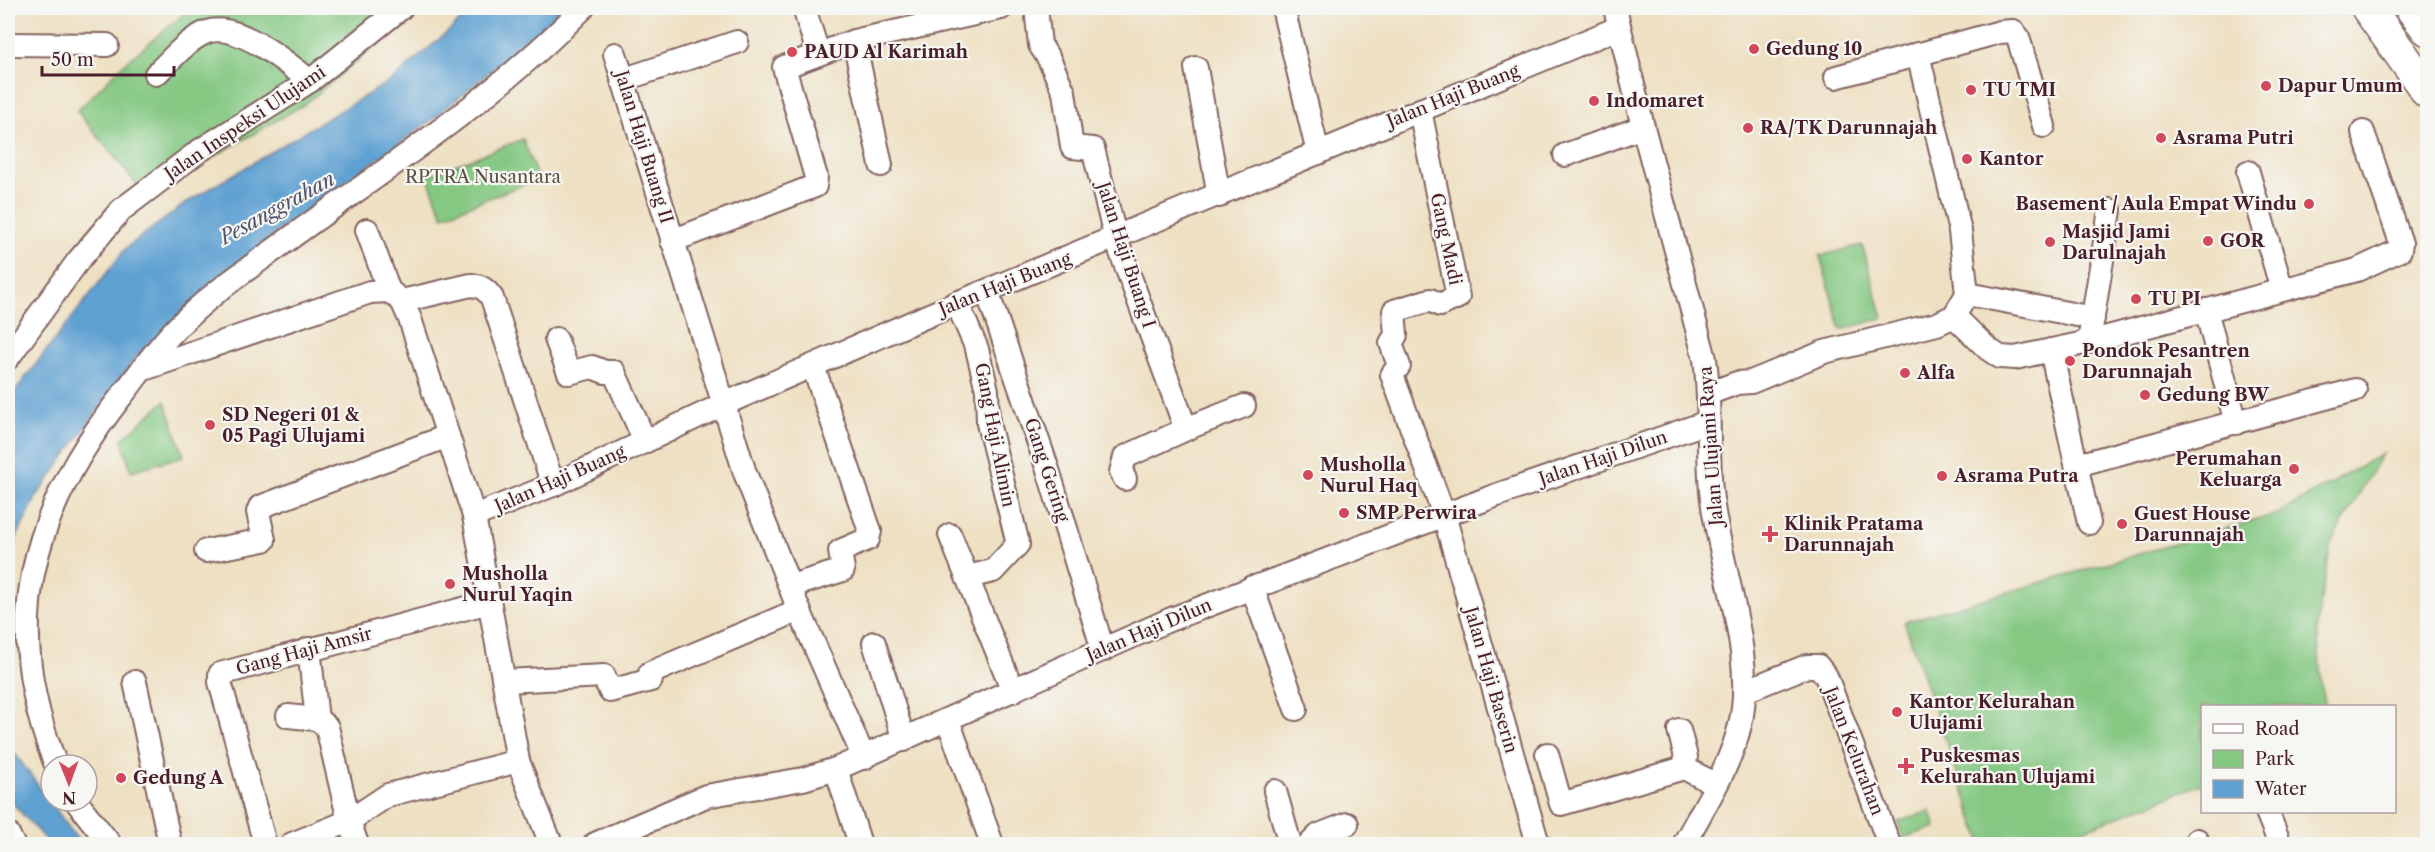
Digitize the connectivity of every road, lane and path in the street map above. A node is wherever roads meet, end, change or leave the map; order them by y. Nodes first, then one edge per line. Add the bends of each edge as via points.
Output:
1 (401, 8) edge
2 (583, 8) edge
3 (804, 8) edge
4 (1001, 8) edge
5 (1036, 8) edge
6 (1283, 8) edge
7 (2368, 8) edge
8 (918, 17) edge
9 (1617, 18) edge
10 (854, 41) junction
11 (737, 42) dead end
12 (8, 44) edge
13 (107, 45) dead end
14 (818, 53) junction
15 (615, 54) dead end
16 (1918, 54) junction
17 (1196, 68) dead end
18 (156, 74) dead end
19 (1836, 77) dead end
20 (622, 80) junction
21 (309, 81) junction
22 (2427, 92) edge
23 (1420, 110) junction
24 (2044, 126) dead end
25 (1643, 127) junction
26 (2363, 132) dead end
27 (1318, 153) junction
28 (1565, 155) dead end
29 (881, 165) dead end
30 (2248, 172) dead end
31 (1219, 196) junction
32 (2110, 210) dead end
33 (367, 230) dead end
34 (1116, 239) junction
35 (672, 241) junction
36 (2282, 290) junction
37 (987, 291) junction
38 (1967, 294) junction
39 (395, 296) junction
40 (957, 303) junction
41 (2206, 310) junction
42 (1954, 316) junction
43 (2093, 318) junction
44 (556, 339) dead end
45 (2089, 342) junction
46 (2051, 350) junction
47 (8, 358) edge
48 (813, 366) junction
49 (142, 369) junction
50 (2355, 390) dead end
51 (1710, 393) junction
52 (724, 404) junction
53 (1244, 406) dead end
54 (1708, 422) junction
55 (2236, 423) junction
56 (1193, 426) junction
57 (448, 436) junction
58 (645, 441) junction
59 (2077, 465) junction
60 (1125, 479) dead end
61 (553, 485) junction
62 (1444, 515) junction
63 (474, 516) junction
64 (2089, 523) dead end
65 (950, 535) dead end
66 (206, 551) dead end
67 (968, 577) junction
68 (791, 586) junction
69 (1252, 587) junction
70 (489, 602) junction
71 (799, 610) junction
72 (874, 643) dead end
73 (309, 649) junction
74 (1103, 650) junction
75 (505, 681) junction
76 (135, 682) dead end
77 (1013, 691) junction
78 (1744, 691) junction
79 (1296, 709) dead end
80 (288, 716) dead end
81 (317, 719) junction
82 (948, 720) junction
83 (1679, 730) dead end
84 (904, 740) junction
85 (51, 753) edge
86 (1547, 754) dead end
87 (864, 758) junction
88 (518, 761) junction
89 (1684, 768) junction
90 (836, 769) junction
91 (1715, 784) junction
92 (1275, 791) dead end
93 (85, 813) edge
94 (2267, 813) edge
95 (349, 821) junction
96 (1347, 824) dead end
97 (8, 834) edge
98 (14, 844) edge
99 (110, 844) edge
100 (170, 844) edge
101 (266, 844) edge
102 (292, 844) edge
103 (357, 844) edge
104 (551, 844) edge
105 (595, 844) edge
106 (860, 844) edge
107 (992, 844) edge
108 (1290, 844) edge
109 (1310, 844) edge
110 (1538, 844) edge
111 (1684, 844) edge
112 (1889, 844) edge
113 (2280, 844) edge

1 - 21 street, Jalan Inspeksi Ulujami
2 - 49 street via 542,50 482,100 188,317
3 - 14 street
4 - 8 street
5 - 34 street, Jalan Haji Buang I via 1040,45 1064,92 1072,147 1093,149
6 - 27 street
7 - 22 highway
8 - 10 street
9 - 23 street, Jalan Haji Buang
9 - 25 street, Jalan Ulujami Raya
10 - 14 street
10 - 29 street
11 - 20 street
12 - 13 street
14 - 35 street, Jalan Haji Buang II via 783,70 816,177 815,186
15 - 20 street, Jalan Haji Buang II
16 - 19 street
16 - 24 street via 2013,31
16 - 38 street via 1960,231
17 - 31 street
18 - 21 street via 196,38 220,31 232,32 278,56
20 - 35 street, Jalan Haji Buang II
21 - 47 street, Jalan Inspeksi Ulujami via 199,151 121,210 78,261
23 - 27 street, Jalan Haji Buang
23 - 62 street, Gang Madi via 1458,297 1440,305 1430,300 1394,311 1396,335 1391,343 1399,366 1392,372
25 - 28 street
25 - 51 street, Jalan Ulujami Raya via 1705,359
26 - 36 street via 2401,243 2400,250 2356,270
27 - 31 street, Jalan Haji Buang
30 - 36 street
31 - 34 street, Jalan Haji Buang
32 - 43 street
33 - 39 street, Jalan Haji Buang
34 - 37 street, Jalan Haji Buang
34 - 56 street, Jalan Haji Buang I via 1184,424
35 - 52 street, Jalan Haji Buang II
36 - 41 street
37 - 40 street, Jalan Haji Buang
37 - 74 street, Gang Gering via 1049,473
38 - 42 street
38 - 43 street
39 - 49 street via 370,292
39 - 57 street, Jalan Haji Buang
39 - 61 street via 471,285 487,291
40 - 48 street, Jalan Haji Buang
40 - 67 street, Gang Haji Alimin via 977,349 987,390 988,423 1018,544 993,571
41 - 45 street
41 - 55 street
42 - 46 street via 2000,357 2015,358
42 - 51 street via 1937,324 1821,354 1793,354 1747,369 1737,383
43 - 45 street
44 - 58 street via 569,373 590,367 614,372
45 - 46 street
46 - 59 street
48 - 52 street, Jalan Haji Buang
48 - 68 street via 870,531 868,539 840,551 843,570
49 - 85 street via 83,447 51,504 24,574 18,623 25,686
50 - 55 street
51 - 54 street, Jalan Ulujami Raya
52 - 58 street, Jalan Haji Buang
52 - 68 street, Jalan Haji Buang II via 749,484
53 - 56 street
54 - 62 street, Jalan Haji Dilun
54 - 78 street, Jalan Ulujami Raya via 1711,490 1742,653
55 - 59 street
56 - 60 street via 1125,458 1121,472
57 - 63 street, Jalan Haji Buang
57 - 66 street via 260,507 264,540
58 - 61 street, Jalan Haji Buang
59 - 64 street
61 - 63 street, Jalan Haji Buang
62 - 69 street, Jalan Haji Dilun
62 - 110 street, Jalan Haji Baserin
63 - 70 street
65 - 67 street
67 - 77 street
68 - 71 street, Jalan Haji Buang II
69 - 74 street, Jalan Haji Dilun
69 - 79 street
70 - 73 street, Gang Haji Amsir
70 - 75 street
71 - 75 street via 650,673 651,680 610,691 604,676
71 - 87 street, Jalan Haji Buang II
72 - 84 street
73 - 81 street
73 - 101 street, Gang Haji Amsir via 220,674
74 - 77 street, Jalan Haji Dilun
75 - 88 street
76 - 100 street
77 - 82 street, Jalan Haji Dilun
78 - 91 street, Jalan Ulujami Raya via 1740,724
78 - 112 street, Jalan Kelurahan via 1807,666 1818,666 1826,676
80 - 81 street
81 - 95 street via 327,727
82 - 84 street, Jalan Haji Dilun
82 - 107 street
83 - 89 street via 1686,757
84 - 87 street, Jalan Haji Dilun
86 - 89 street via 1560,804
87 - 90 street, Jalan Haji Dilun
88 - 95 street via 388,795
88 - 104 street
89 - 91 street
90 - 105 street, Jalan Haji Dilun via 803,779 706,796
90 - 106 street
91 - 111 street, Jalan Ulujami Raya
92 - 108 street
93 - 99 street
94 - 113 street
95 - 102 street
95 - 103 street
96 - 109 street via 1319,835
97 - 98 street

